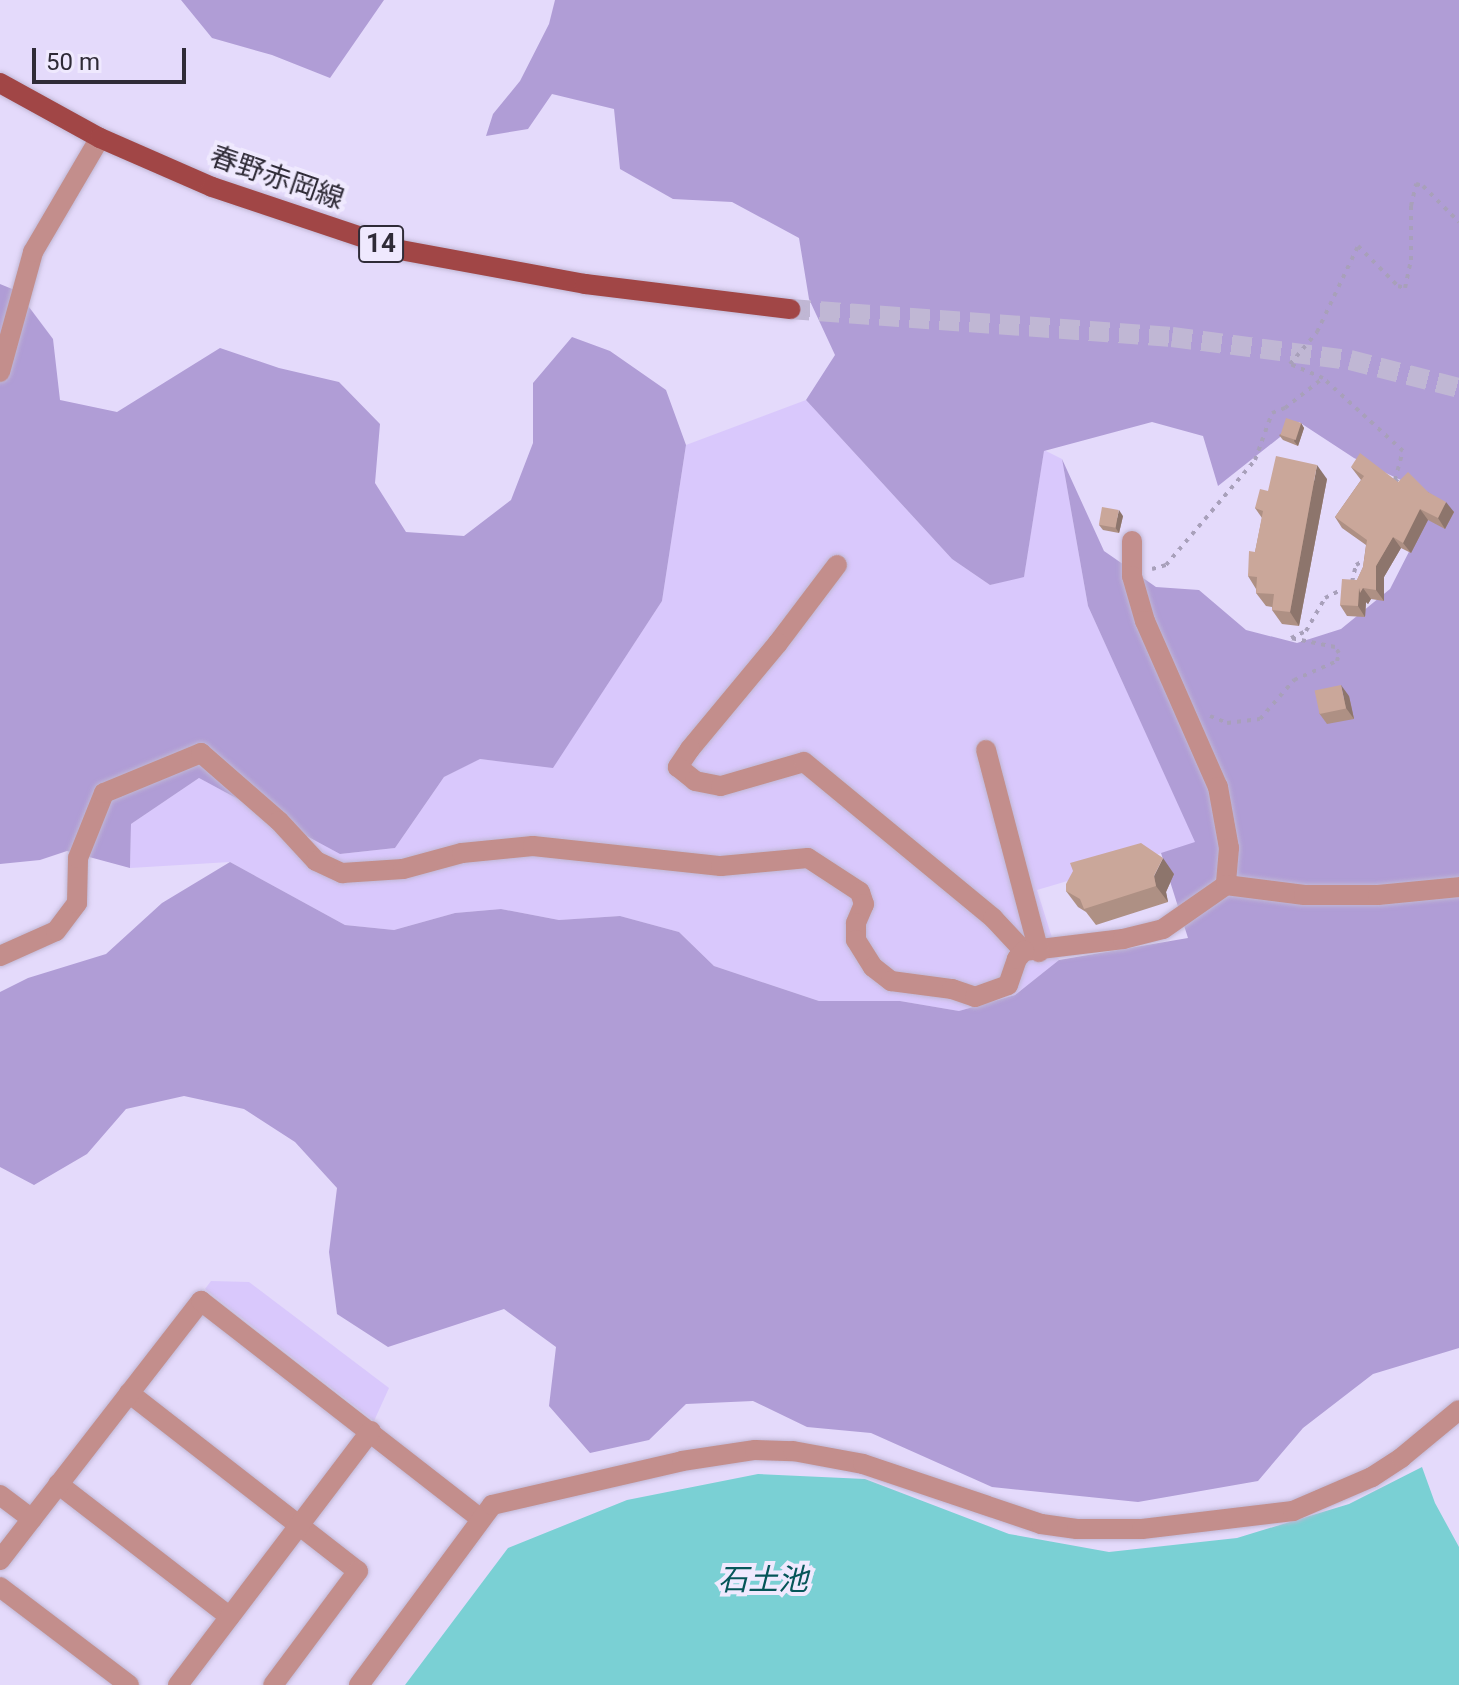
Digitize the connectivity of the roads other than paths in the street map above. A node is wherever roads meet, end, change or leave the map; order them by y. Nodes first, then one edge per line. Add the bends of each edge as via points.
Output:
1 (0, 83) edge
2 (100, 138) junction
3 (790, 309) tunnel mouth
4 (0, 372) edge
5 (1132, 541) dead end
6 (837, 565) dead end
7 (986, 750) dead end
8 (1226, 885) junction
9 (1459, 887) edge
10 (1031, 952) junction
11 (0, 956) edge
12 (129, 1393) junction
13 (1459, 1410) edge
14 (371, 1431) junction
15 (58, 1484) junction
16 (0, 1495) edge
17 (32, 1519) junction
18 (481, 1519) junction
19 (299, 1525) junction
20 (0, 1560) edge
21 (0, 1587) edge
22 (230, 1617) junction
23 (129, 1685) edge
24 (178, 1685) edge
25 (273, 1685) edge
26 (359, 1685) edge

1 - 2 main road, 春野赤岡線 / 14
2 - 3 main road, 春野赤岡線 / 14 via 212,187 400,250 585,284
2 - 4 street via 33,252
5 - 8 street via 1132,576 1145,621 1218,787 1229,848
6 - 10 street via 678,767 695,781 721,786 804,762
7 - 10 street
8 - 9 street via 1304,895
8 - 10 street via 1163,929
10 - 11 street via 1017,959 1008,985 975,997 891,981 873,967 856,940 864,904 860,892 808,858 721,866 533,846 462,853 403,869 342,873 316,861 201,753 104,793 78,858 77,903 56,931
12 - 14 street via 201,1301
12 - 15 street
12 - 19 street
13 - 18 street via 1372,1477 1293,1511 1258,1517 1112,1530 1053,1526 863,1464 755,1450 682,1461 492,1505
14 - 18 street
14 - 19 street
15 - 17 street
15 - 22 street
16 - 17 street
17 - 20 street
18 - 26 street
19 - 22 street
19 - 25 street via 358,1571
21 - 23 street
22 - 24 street

